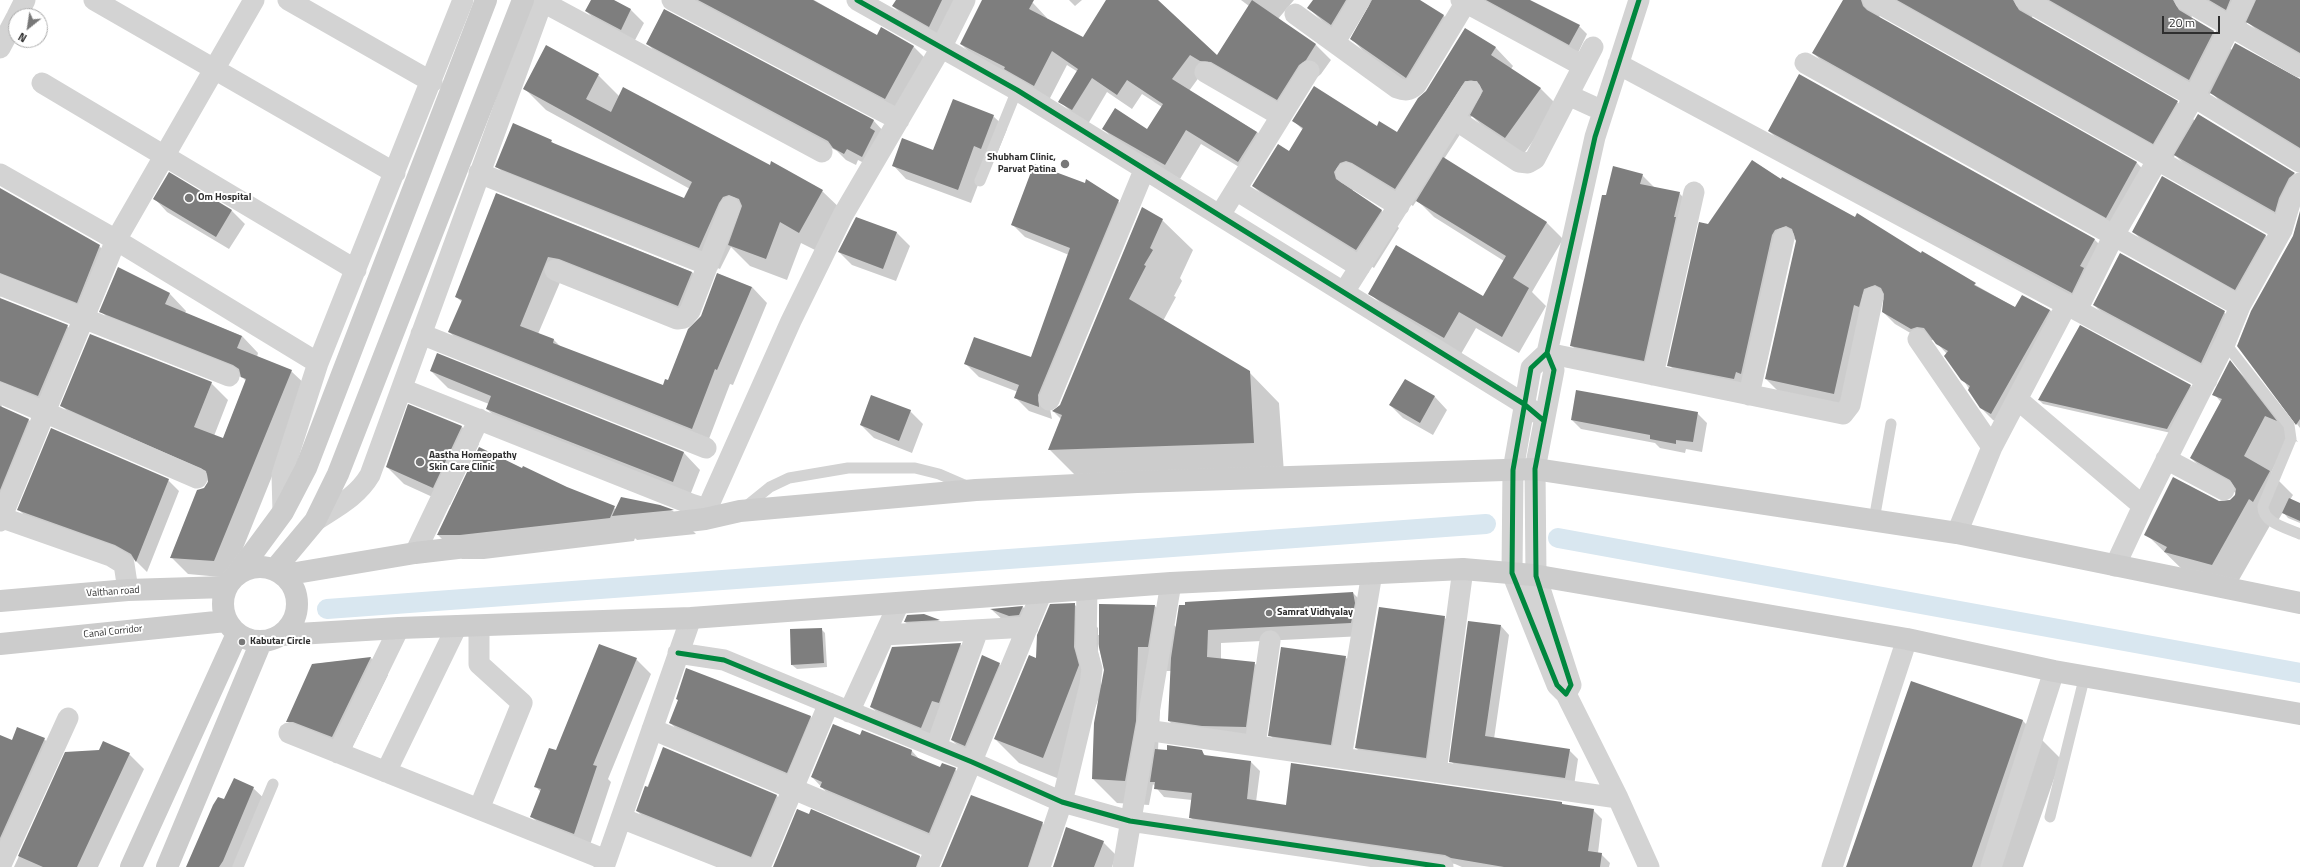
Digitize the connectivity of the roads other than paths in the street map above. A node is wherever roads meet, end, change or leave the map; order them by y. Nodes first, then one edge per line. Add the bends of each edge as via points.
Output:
1 (94, 0) edge
2 (254, 0) edge
3 (288, 0) edge
4 (464, 0) edge
5 (486, 0) edge
6 (672, 0) edge
7 (857, 0) edge
8 (966, 0) edge
9 (1360, 0) edge
10 (1639, 0) edge
11 (1874, 0) edge
12 (2025, 0) edge
13 (2185, 0) edge
14 (2244, 0) edge
15 (536, 1) edge
16 (1464, 1) edge
17 (1295, 14) dead end
18 (2231, 26) junction
19 (8, 32) edge
20 (1335, 42) junction
21 (942, 46) junction
22 (1593, 47) dead end
23 (0, 48) edge
24 (1805, 63) dead end
25 (1618, 64) junction
26 (1583, 66) junction
27 (2300, 67) edge
28 (214, 69) junction
29 (1309, 71) dead end
30 (1205, 72) dead end
31 (432, 82) junction
32 (42, 83) dead end
33 (1017, 90) junction
34 (1471, 91) dead end
35 (1568, 95) junction
36 (2194, 97) junction
37 (1603, 111) junction
38 (1281, 116) junction
39 (1454, 119) junction
40 (899, 120) junction
41 (822, 152) dead end
42 (164, 156) junction
43 (2157, 160) junction
44 (2300, 162) edge
45 (1145, 168) junction
46 (395, 173) junction
47 (1346, 173) dead end
48 (0, 174) edge
49 (479, 174) junction
50 (980, 181) dead end
51 (2300, 183) edge
52 (1236, 190) junction
53 (1694, 192) dead end
54 (1398, 206) junction
55 (730, 207) dead end
56 (1220, 215) junction
57 (2282, 230) junction
58 (2114, 235) junction
59 (1784, 238) dead end
60 (116, 240) junction
61 (708, 265) junction
62 (1360, 267) junction
63 (356, 270) junction
64 (555, 270) dead end
65 (0, 285) edge
66 (1344, 292) junction
67 (1873, 297) dead end
68 (2240, 306) junction
69 (2072, 307) junction
70 (83, 318) junction
71 (421, 334) junction
72 (1918, 339) dead end
73 (2225, 343) junction
74 (1547, 353) junction
75 (318, 363) junction
76 (1653, 375) junction
77 (229, 376) dead end
78 (2207, 380) junction
79 (402, 389) junction
80 (0, 394) edge
81 (1749, 395) junction
82 (2017, 399) junction
83 (1049, 400) dead end
84 (1524, 404) junction
85 (43, 412) junction
86 (479, 419) junction
87 (1543, 420) junction
88 (1891, 424) dead end
89 (1992, 447) junction
90 (706, 448) dead end
91 (2166, 459) junction
92 (1524, 469) junction
93 (197, 478) dead end
94 (976, 490) junction
95 (2224, 490) dead end
96 (2143, 506) junction
97 (740, 511) junction
98 (282, 512) junction
99 (706, 514) junction
100 (0, 518) edge
101 (315, 520) junction
102 (1874, 520) junction
103 (1957, 533) junction
104 (2300, 534) edge
105 (415, 553) junction
106 (2115, 566) junction
107 (1463, 568) junction
108 (280, 572) junction
109 (1372, 573) junction
110 (1512, 573) junction
111 (1536, 576) junction
112 (232, 580) junction
113 (1172, 583) junction
114 (1087, 589) junction
115 (128, 590) junction
116 (1042, 592) junction
117 (0, 601) edge
118 (899, 603) junction
119 (2300, 603) edge
120 (691, 618) junction
121 (457, 626) junction
122 (479, 626) junction
123 (1028, 627) junction
124 (232, 628) junction
125 (399, 628) junction
126 (978, 630) junction
127 (884, 635) junction
128 (271, 639) junction
129 (1907, 639) junction
130 (1270, 641) dead end
131 (0, 644) edge
132 (678, 653) junction
133 (2054, 671) junction
134 (2085, 675) junction
135 (1566, 694) junction
136 (830, 703) junction
137 (849, 712) junction
138 (2300, 714) edge
139 (68, 718) dead end
140 (652, 729) junction
141 (1146, 730) junction
142 (289, 733) dead end
143 (1255, 746) junction
144 (936, 747) junction
145 (338, 753) junction
146 (1341, 758) junction
147 (972, 762) junction
148 (386, 772) junction
149 (1436, 772) junction
150 (273, 784) dead end
151 (794, 788) junction
152 (1618, 798) junction
153 (1062, 802) junction
154 (479, 809) junction
155 (2050, 817) dead end
156 (621, 818) junction
157 (1130, 821) junction
158 (932, 858) edge
159 (605, 864) edge
160 (0, 867) edge
161 (131, 867) edge
162 (167, 867) edge
163 (238, 867) edge
164 (745, 867) edge
165 (760, 867) edge
166 (1040, 867) edge
167 (1123, 867) edge
168 (1443, 867) edge
169 (1649, 867) edge
170 (1832, 867) edge
171 (1991, 867) edge

1 - 28 street
2 - 28 street
3 - 31 street
4 - 31 street
5 - 98 main road via 306,468
6 - 40 street
7 - 21 street
8 - 21 street
9 - 20 street
10 - 25 street
11 - 43 street
12 - 36 street
13 - 18 street
14 - 18 street
15 - 41 street
15 - 49 street
15 - 101 main road via 338,474
16 - 20 street via 1416,85 1410,90 1397,88
16 - 26 street
17 - 20 street
18 - 27 street
18 - 36 street
19 - 23 street
21 - 33 street
21 - 40 street
22 - 26 street
24 - 58 street
25 - 37 street
25 - 69 street
26 - 35 street
28 - 42 street
28 - 46 street
29 - 38 street
30 - 38 street
31 - 46 street
32 - 42 street
33 - 45 street
33 - 50 lane
34 - 39 street
35 - 37 street
35 - 39 street via 1535,159 1528,163 1519,162
36 - 43 street
36 - 44 street
37 - 74 street
38 - 52 street
39 - 54 street
40 - 99 street via 840,222 791,321
42 - 60 street
42 - 63 street
43 - 57 street
43 - 58 street
45 - 56 street
45 - 83 street
46 - 63 street
47 - 54 street
48 - 60 street
49 - 61 street
49 - 71 street
51 - 57 street
52 - 56 street
52 - 62 street
53 - 76 street
54 - 62 street
55 - 61 street
56 - 66 street
57 - 68 street
58 - 68 street
58 - 69 street
59 - 81 street
60 - 70 street
60 - 75 street
61 - 64 street via 690,311 684,318 677,319
62 - 66 street
63 - 75 street
65 - 70 street
66 - 84 street
67 - 81 street via 1850,404 1843,414
68 - 73 street
69 - 78 street
69 - 82 street
70 - 77 street
70 - 85 street
71 - 79 street
71 - 90 street
72 - 89 street
73 - 78 street
73 - 104 lane via 2289,425 2291,439 2262,512 2266,518
74 - 76 street
74 - 84 street via 1531,368
74 - 87 street via 1554,370
75 - 98 street via 282,475
76 - 81 street
78 - 91 street
79 - 86 street
79 - 101 street via 370,475 362,488 350,500
80 - 85 street
82 - 89 street
82 - 96 street
84 - 87 street
84 - 92 street
85 - 93 street
85 - 100 street
86 - 99 street via 691,504
86 - 105 street
87 - 92 street
88 - 102 lane
89 - 103 street
91 - 95 street
91 - 96 street
92 - 94 main road
92 - 102 main road
92 - 110 street
92 - 111 street
94 - 97 main road
94 - 97 lane via 939,474 916,468 848,468 789,478 770,487
96 - 106 street
97 - 99 main road
98 - 112 main road
99 - 105 main road
100 - 115 street via 111,556 124,564
101 - 108 main road
102 - 103 main road
103 - 106 main road
105 - 108 main road
106 - 119 main road
107 - 109 main road
107 - 110 main road
107 - 149 street
108 - 112 main road via 256,566
108 - 128 main road via 292,584 298,601 296,617 286,633
109 - 113 main road
109 - 146 street
110 - 111 main road
110 - 135 street via 1557,685
111 - 129 main road
111 - 135 street via 1571,685
112 - 115 main road, Valthan road
112 - 124 main road via 222,604
113 - 114 main road
113 - 141 street
114 - 116 main road
114 - 153 street via 1086,647 1092,668
115 - 117 main road, Valthan road
116 - 118 main road
116 - 123 street
118 - 120 main road
118 - 127 street
120 - 122 main road
120 - 132 street
121 - 122 main road
121 - 125 main road
121 - 148 street
122 - 154 street via 479,664 522,703
123 - 126 street
123 - 147 street
124 - 128 main road via 248,640
124 - 131 main road, Canal Corridor
124 - 161 main road
125 - 128 main road
125 - 145 street
126 - 127 street
126 - 144 street
127 - 137 street
128 - 162 main road
129 - 133 main road
129 - 170 street
130 - 143 street
132 - 136 street via 724,660
132 - 140 street
133 - 134 main road
133 - 171 street
134 - 138 main road
134 - 155 lane
135 - 152 street
136 - 137 street
136 - 151 street
137 - 144 street
139 - 160 street
140 - 151 street
140 - 156 street
141 - 143 street
141 - 157 street
142 - 145 street
143 - 146 street
144 - 147 street
145 - 148 street
146 - 149 street
147 - 153 street
147 - 158 street
148 - 154 street
149 - 152 street
150 - 163 lane
151 - 158 street
151 - 165 street
152 - 169 street
153 - 157 street
153 - 166 street
154 - 159 street
156 - 159 street
156 - 164 street
157 - 167 street
157 - 168 street

